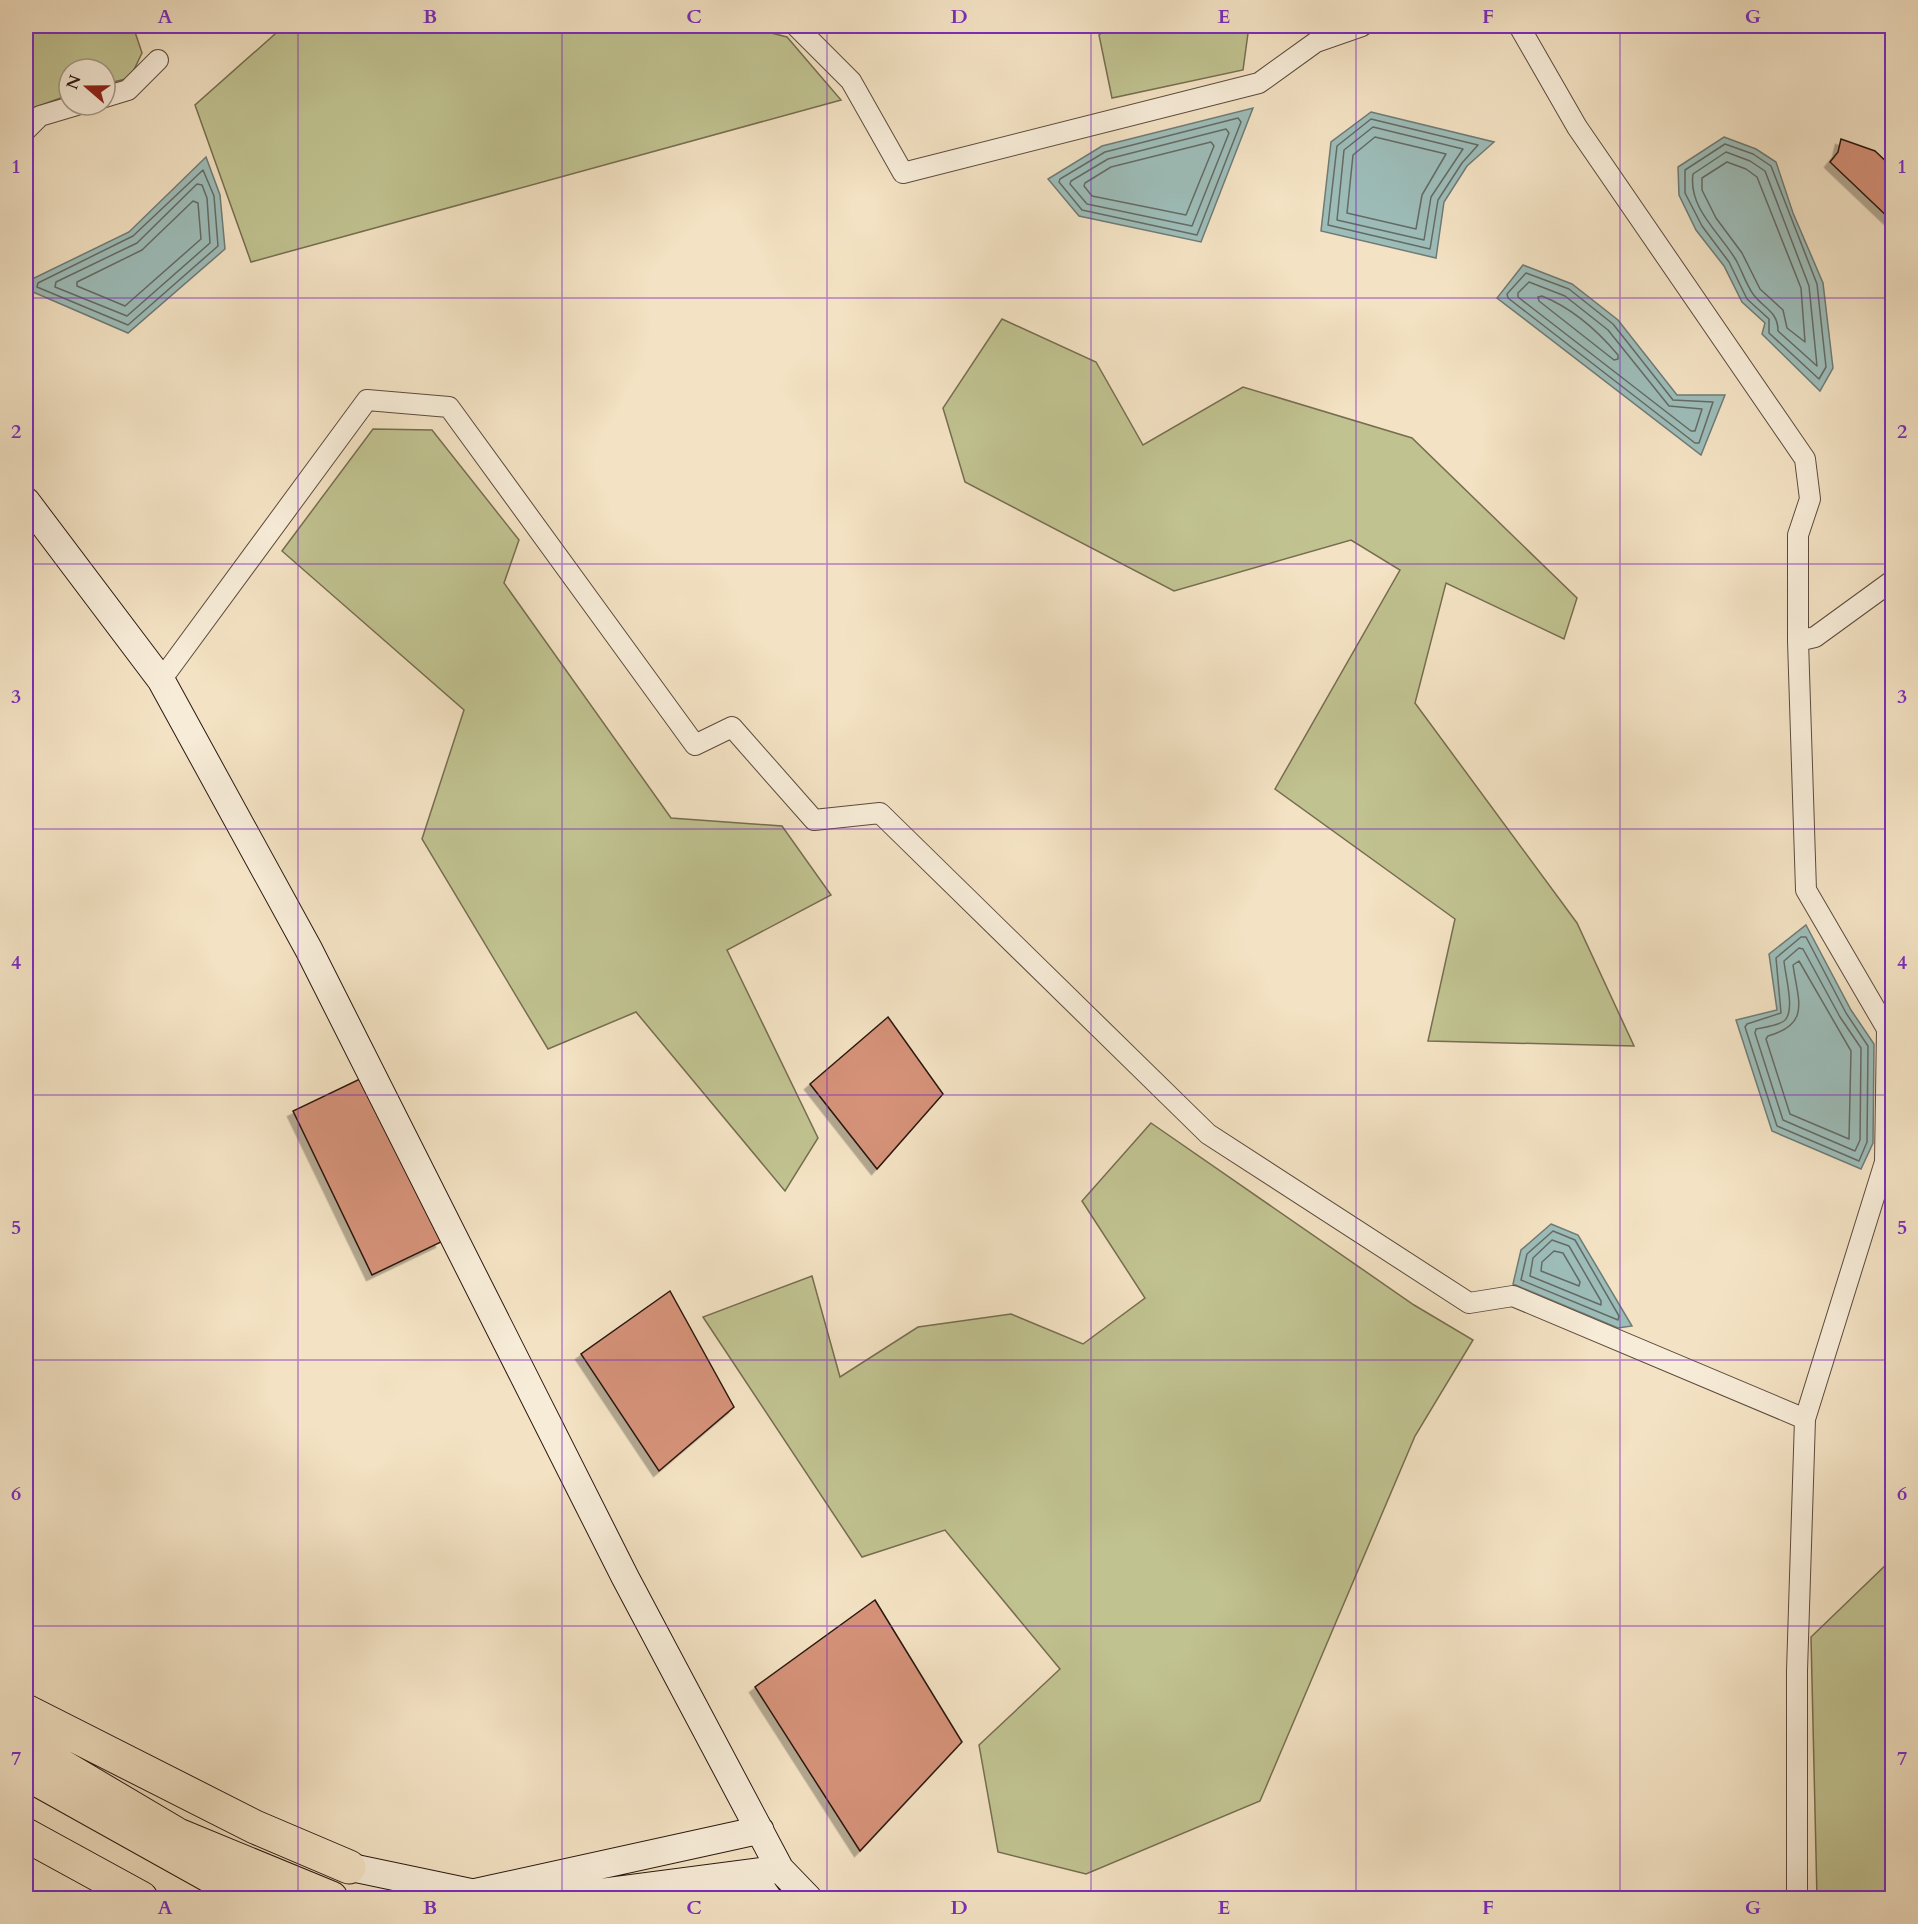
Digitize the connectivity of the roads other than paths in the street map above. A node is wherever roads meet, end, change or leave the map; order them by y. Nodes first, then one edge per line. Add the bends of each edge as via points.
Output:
1 (796, 26) edge
2 (1362, 26) edge
3 (1520, 26) edge
4 (158, 60) dead end
5 (117, 93) edge
6 (57, 111) edge
7 (26, 130) edge
8 (26, 501) edge
9 (1893, 581) edge
10 (1798, 641) junction
11 (161, 680) junction
12 (1805, 1419) junction
13 (26, 1712) edge
14 (26, 1745) edge
15 (26, 1775) edge
16 (26, 1796) edge
17 (760, 1830) junction
18 (26, 1835) edge
19 (349, 1867) joint
20 (780, 1869) junction
21 (715, 1878) junction
22 (141, 1899) edge
23 (217, 1899) edge
24 (262, 1899) edge
25 (331, 1899) edge
26 (559, 1899) edge
27 (768, 1899) edge
28 (807, 1899) edge
29 (1797, 1899) edge

1 - 2 street via 851,81 903,173 1260,83 1316,42
3 - 10 street via 1577,128 1805,459 1810,499 1797,535
4 - 5 street via 128,90
6 - 7 street via 40,116
8 - 11 main road
9 - 10 street via 1815,637
10 - 12 street via 1806,890 1887,1029 1885,1162
11 - 12 street via 367,400 449,407 695,745 732,727 814,820 880,813 1208,1134 1469,1303 1513,1296
11 - 17 main road via 309,950 625,1577
12 - 29 street via 1797,1671
13 - 19 highway via 255,1827
14 - 25 highway via 178,1835
15 - 24 main road via 207,1876
16 - 23 main road
17 - 19 main road via 473,1893
17 - 20 main road
18 - 22 highway
20 - 21 main road
20 - 28 main road
21 - 26 main road
21 - 27 main road via 760,1887

